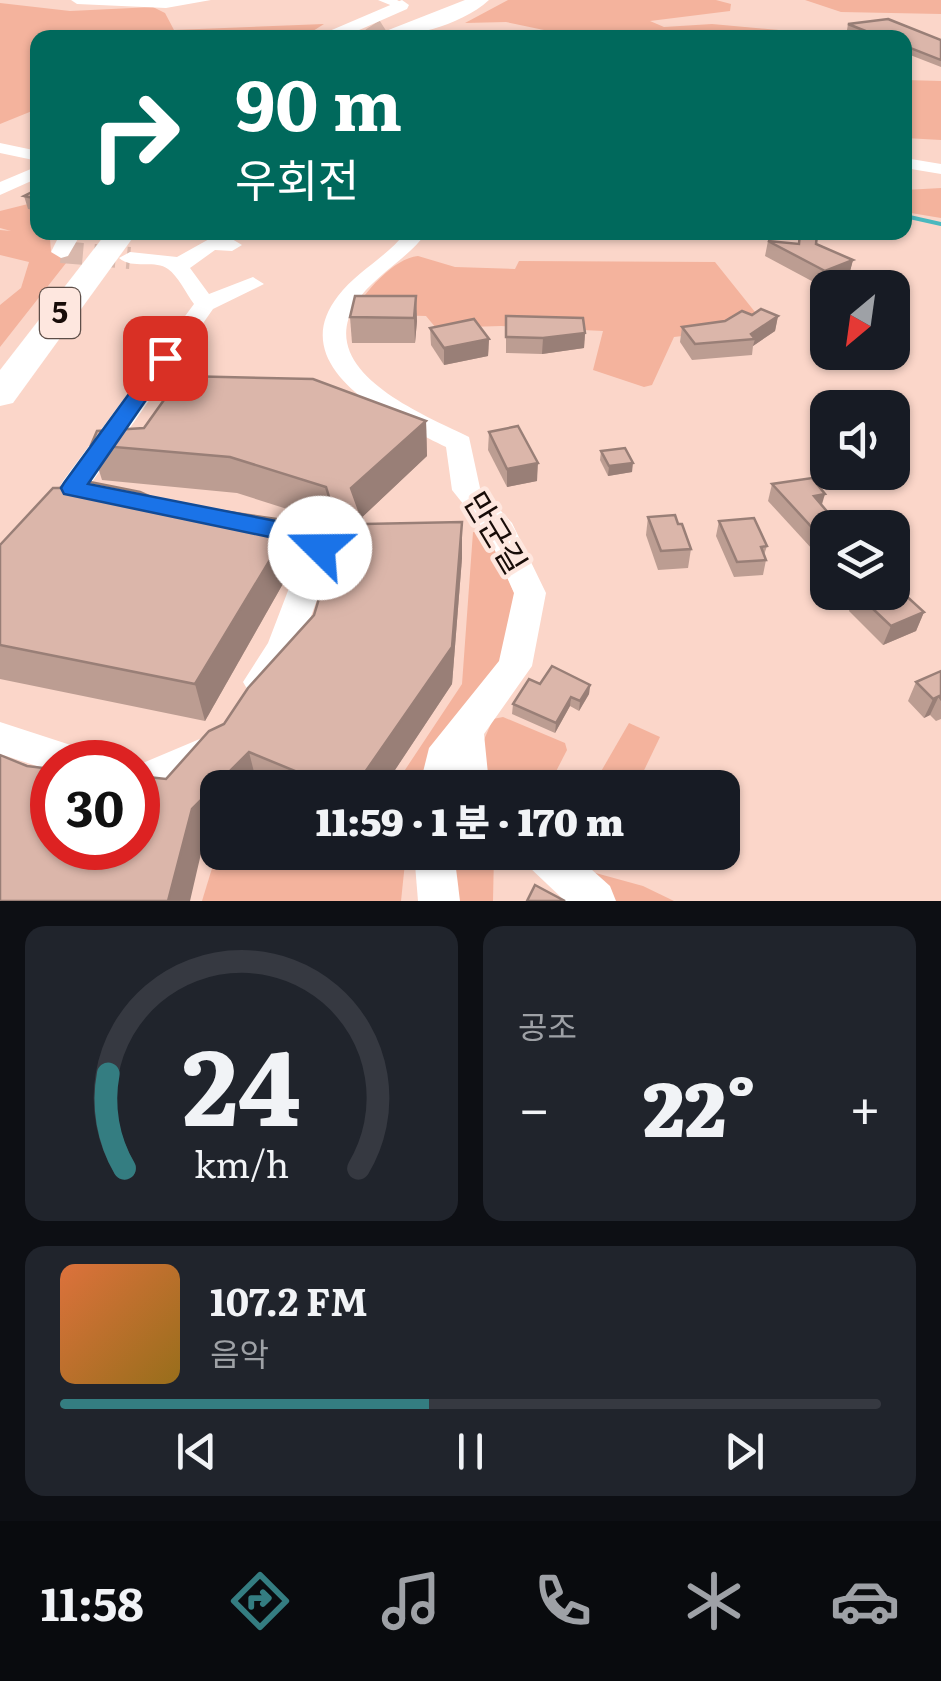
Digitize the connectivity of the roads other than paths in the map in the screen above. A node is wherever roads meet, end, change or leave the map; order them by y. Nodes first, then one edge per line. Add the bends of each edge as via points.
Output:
1 (77, 0) edge
2 (205, 0) edge
3 (437, 0) edge
4 (454, 0) edge
5 (480, 0) edge
6 (137, 1) edge
7 (409, 10) edge
8 (348, 30) edge
9 (386, 30) edge
10 (388, 30) edge
11 (0, 148) edge
12 (30, 156) edge
13 (0, 158) edge
14 (30, 158) edge
15 (912, 165) edge
16 (941, 169) edge
17 (30, 175) edge
18 (0, 188) edge
19 (98, 240) edge
20 (412, 240) edge
21 (126, 245) edge
22 (232, 245) dead end
23 (178, 266) junction
24 (253, 284) dead end
25 (205, 304) junction
26 (0, 362) edge
27 (0, 396) edge
28 (72, 488) junction
29 (110, 496) edge
30 (48, 516) edge
31 (224, 520) edge
32 (465, 730) junction
33 (0, 738) edge
34 (30, 748) edge
35 (441, 770) edge
36 (469, 770) edge
37 (160, 773) edge
38 (436, 870) edge
39 (562, 870) edge
40 (440, 901) edge
41 (596, 901) edge

1 - 6 street
2 - 6 street
3 - 10 highway
4 - 7 highway
5 - 7 highway
7 - 8 highway
7 - 9 highway
11 - 12 street
13 - 14 street
15 - 16 street
17 - 18 street
19 - 26 highway, 5
20 - 32 street, 만군길 via 347,299 333,322 338,362 381,403 459,443 466,490 501,530 530,593 515,666
21 - 23 street
21 - 27 highway, 5
22 - 23 street via 211,244
23 - 25 street
24 - 25 street
25 - 28 street
28 - 29 street
28 - 30 street
31 - 37 street via 281,531 320,548 283,648 218,748
32 - 35 street, 만군길
32 - 36 street
33 - 34 street
38 - 40 street
39 - 41 street

